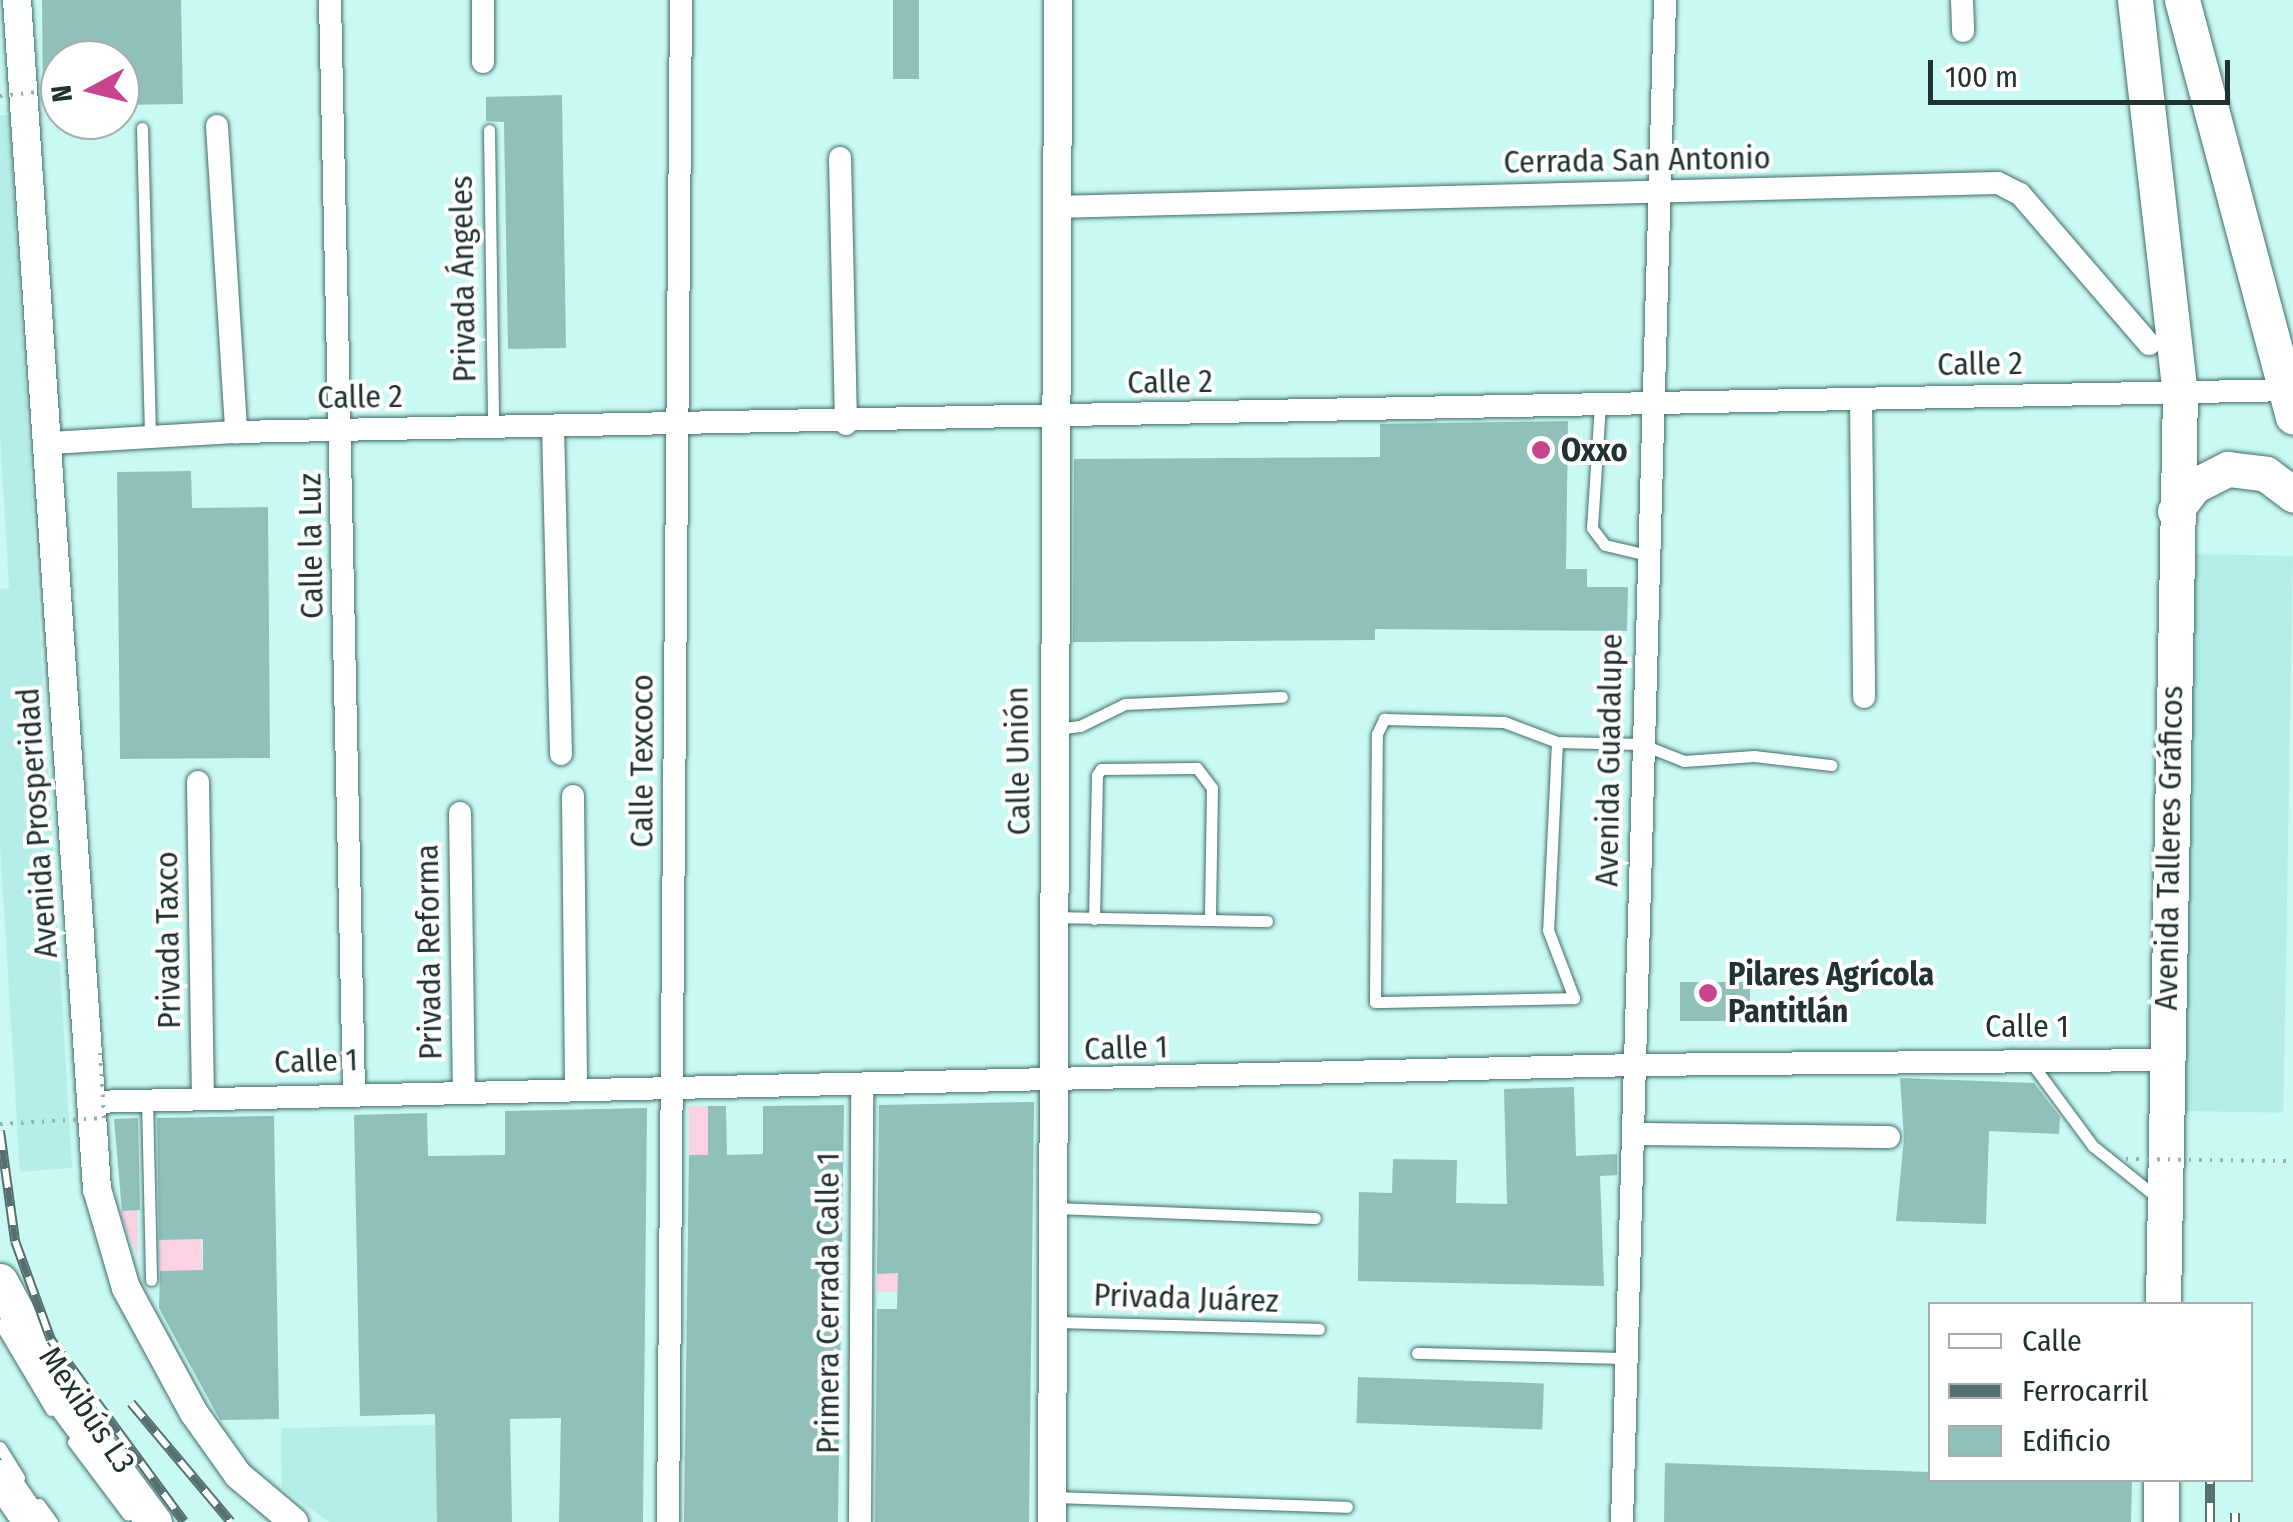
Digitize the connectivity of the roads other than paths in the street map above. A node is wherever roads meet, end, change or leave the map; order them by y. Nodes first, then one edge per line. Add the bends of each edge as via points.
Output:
1 (17, 0) edge
2 (330, 0) edge
3 (483, 0) edge
4 (680, 0) edge
5 (1058, 0) edge
6 (1665, 0) edge
7 (1962, 0) edge
8 (2135, 0) edge
9 (2182, 0) edge
10 (1963, 31) dead end
11 (484, 62) dead end
12 (217, 126) dead end
13 (142, 128) dead end
14 (489, 130) dead end
15 (840, 158) dead end
16 (1656, 192) junction
17 (1055, 207) junction
18 (2149, 344) dead end
19 (2180, 392) junction
20 (2291, 398) edge
21 (1862, 399) junction
22 (1650, 402) junction
23 (1600, 404) junction
24 (1052, 418) junction
25 (846, 424) junction
26 (493, 427) junction
27 (552, 427) junction
28 (674, 427) junction
29 (342, 430) junction
30 (236, 432) junction
31 (150, 438) junction
32 (49, 442) junction
33 (2293, 494) edge
34 (2176, 512) junction
35 (1647, 555) junction
36 (1282, 697) dead end
37 (1864, 697) dead end
38 (1052, 729) junction
39 (1557, 742) junction
40 (1641, 744) junction
41 (561, 754) dead end
42 (1831, 765) dead end
43 (198, 782) dead end
44 (573, 796) dead end
45 (460, 813) dead end
46 (1056, 917) junction
47 (1094, 919) junction
48 (1210, 920) junction
49 (1267, 921) dead end
50 (2028, 1057) junction
51 (2166, 1060) junction
52 (1634, 1065) junction
53 (1054, 1083) junction
54 (862, 1085) junction
55 (675, 1087) junction
56 (464, 1090) junction
57 (576, 1090) junction
58 (354, 1091) junction
59 (204, 1098) junction
60 (147, 1100) junction
61 (89, 1102) junction
62 (1634, 1134) junction
63 (1888, 1137) dead end
64 (2165, 1202) junction
65 (1053, 1208) junction
66 (1315, 1218) dead end
67 (151, 1280) dead end
68 (0, 1281) edge
69 (2163, 1302) edge
70 (1052, 1322) junction
71 (0, 1324) edge
72 (1319, 1329) dead end
73 (1416, 1353) dead end
74 (1629, 1358) junction
75 (0, 1447) edge
76 (0, 1477) edge
77 (2161, 1482) edge
78 (1347, 1507) dead end
79 (1052, 1509) edge
80 (32, 1522) edge
81 (52, 1522) edge
82 (134, 1522) edge
83 (154, 1522) edge
84 (294, 1522) edge
85 (668, 1522) edge
86 (860, 1522) edge
87 (1622, 1522) edge
88 (2161, 1522) edge

1 - 32 street, Avenida Prosperidad
2 - 29 street, Calle la Luz
3 - 11 street
4 - 28 street, Calle Texcoco
5 - 17 street, Calle Unión
6 - 16 street, Avenida Guadalupe
7 - 10 street
8 - 19 main road, Avenida Talleres Gráficos
9 - 20 main road
12 - 30 street
13 - 31 lane
14 - 26 lane, Privada Ángeles
15 - 25 street
16 - 17 street, Cerrada San Antonio
16 - 18 street, Cerrada San Antonio via 2006,185
16 - 22 street, Avenida Guadalupe
17 - 24 street, Calle Unión
19 - 20 street, Calle 2
19 - 21 street, Calle 2
19 - 34 main road, Avenida Talleres Gráficos
21 - 22 street, Calle 2
21 - 37 street
22 - 23 street, Calle 2
22 - 35 street, Avenida Guadalupe
23 - 24 street, Calle 2
23 - 35 lane via 1592,528 1605,544
24 - 25 street, Calle 2
24 - 38 street, Calle Unión
25 - 28 street, Calle 2
26 - 27 street, Calle 2
26 - 29 street, Calle 2
27 - 28 street, Calle 2
27 - 41 street
28 - 55 street, Calle Texcoco
29 - 30 street, Calle 2
29 - 58 street, Calle la Luz
30 - 31 street, Calle 2
31 - 32 street, Calle 2
32 - 61 street, Avenida Prosperidad
33 - 34 main road via 2266,474 2228,469 2194,486
34 - 51 main road, Avenida Talleres Gráficos
35 - 40 street, Avenida Guadalupe
36 - 38 lane via 1125,704 1080,726
38 - 46 street, Calle Unión
39 - 39 lane via 1548,930 1574,998 1374,1002 1377,734 1384,719 1504,722
39 - 40 lane
40 - 42 lane via 1684,761 1754,756
40 - 52 street, Avenida Guadalupe
43 - 59 street, Privada Taxco
44 - 57 street
45 - 56 street, Privada Reforma
46 - 47 lane
46 - 53 street, Calle Unión
47 - 48 lane
47 - 48 lane via 1096,775 1196,768 1212,788
48 - 49 lane
50 - 51 street, Calle 1
50 - 52 street, Calle 1
50 - 64 lane via 2094,1146 2144,1193
51 - 64 main road, Avenida Talleres Gráficos
52 - 53 street, Calle 1
52 - 62 street, Avenida Guadalupe
53 - 54 street, Calle 1
53 - 65 street, Calle Unión
54 - 55 street, Calle 1
54 - 86 street, Primera Cerrada Calle 1
55 - 57 street, Calle 1
55 - 85 street, Calle Texcoco
56 - 57 street, Calle 1
56 - 58 street, Calle 1
58 - 59 street, Calle 1
59 - 60 street, Calle 1
60 - 61 street, Calle 1
60 - 67 lane
61 - 84 street, Avenida Prosperidad via 97,1190 126,1288 207,1435 238,1475
62 - 63 street
62 - 74 street, Avenida Guadalupe
64 - 69 main road, Avenida Talleres Gráficos
65 - 66 lane
65 - 70 street, Calle Unión
68 - 83 main road via 68,1405
70 - 72 lane, Privada Juárez
70 - 79 street, Calle Unión
71 - 82 lane, Mexibús L3 via 62,1426
73 - 74 lane
74 - 87 street, Avenida Guadalupe
75 - 81 lane
76 - 80 main road
77 - 88 main road
78 - 79 lane

